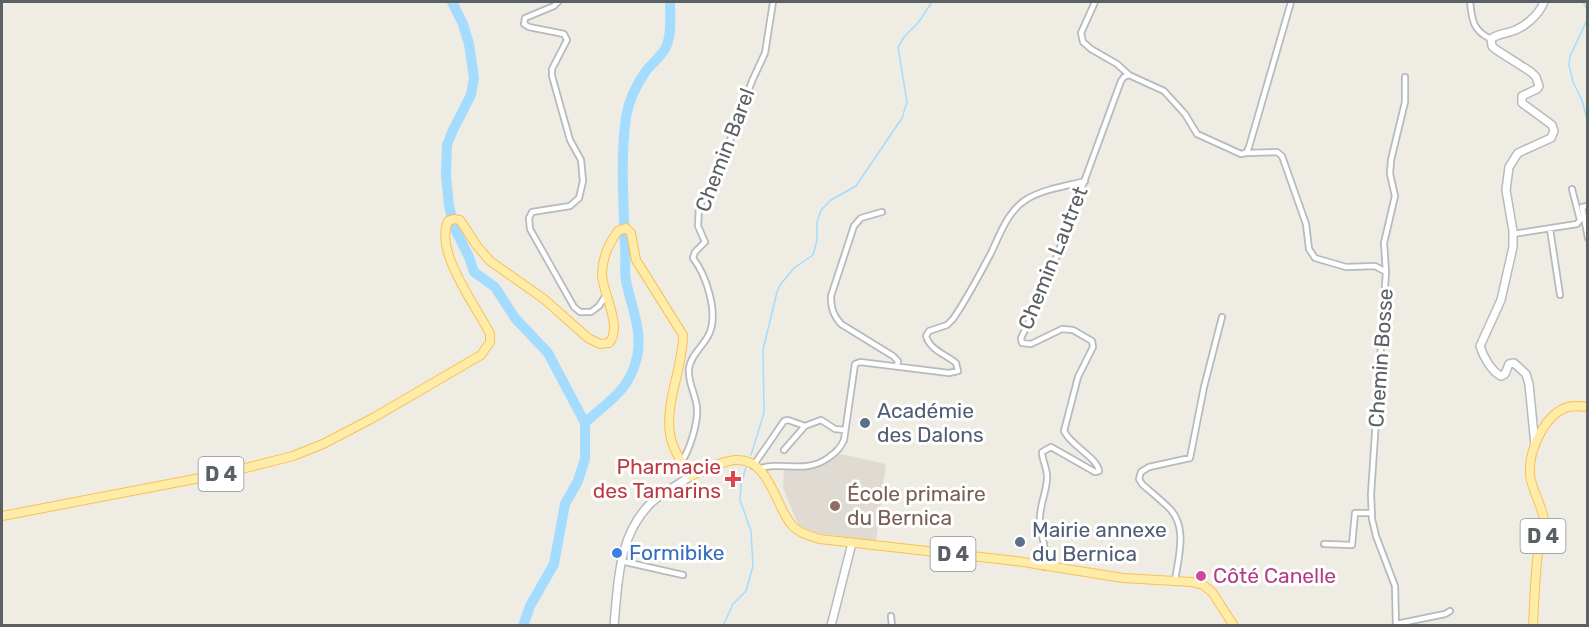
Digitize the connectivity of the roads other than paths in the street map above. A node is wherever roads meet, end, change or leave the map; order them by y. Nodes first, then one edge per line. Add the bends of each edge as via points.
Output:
1 (558, 2) edge
2 (773, 2) edge
3 (1095, 2) edge
4 (1291, 2) edge
5 (1470, 2) edge
6 (1544, 2) edge
7 (1491, 39) junction
8 (1129, 75) junction
9 (1405, 77) dead end
10 (1246, 153) junction
11 (1085, 181) junction
12 (1572, 189) dead end
13 (1587, 206) edge
14 (882, 212) dead end
15 (1550, 229) junction
16 (1513, 234) junction
17 (1587, 238) edge
18 (1386, 272) junction
19 (606, 295) junction
20 (1560, 295) dead end
21 (1222, 317) dead end
22 (897, 366) junction
23 (1587, 407) edge
24 (805, 426) junction
25 (845, 430) junction
26 (1535, 448) junction
27 (784, 450) dead end
28 (681, 461) junction
29 (756, 467) junction
30 (692, 476) junction
31 (1372, 513) junction
32 (2, 516) edge
33 (852, 543) junction
34 (1324, 544) dead end
35 (621, 561) junction
36 (1044, 567) junction
37 (683, 575) dead end
38 (1175, 581) junction
39 (1450, 611) dead end
40 (891, 616) dead end
41 (1424, 619) junction
42 (1396, 625) edge
43 (614, 626) edge
44 (831, 626) edge
45 (892, 626) edge
46 (1234, 626) edge
47 (1425, 626) edge
48 (1533, 626) edge

1 - 19 street via 525,18 524,24 564,34 567,40 552,76 570,140 581,160 584,181 579,198 570,206 532,212 530,229 573,307 591,312
2 - 28 street, Chemin Barel via 765,53 719,170 699,207 698,226 705,242 693,258 708,288 712,322 710,333 688,369 697,410 689,450
3 - 8 street via 1080,38 1085,46
4 - 10 street
5 - 7 street via 1473,23
6 - 7 street via 1526,24
7 - 16 street via 1495,49 1536,77 1537,89 1522,96 1522,103 1552,125 1554,131 1551,138 1518,153 1509,167 1506,190
8 - 10 street via 1164,91 1205,140
8 - 11 street, Chemin Lautret via 1121,81
9 - 18 street via 1405,102 1391,160 1395,196 1384,243
10 - 18 street, Chemin Bosse via 1277,152 1282,156 1315,258 1346,267 1375,266
11 - 22 street via 1028,198 1016,207 953,319 928,331 928,342 956,363 958,370 949,373
11 - 36 street, Chemin Lautret via 1044,291 1021,338 1025,345 1062,329 1073,330 1088,337 1093,347 1078,376 1064,431 1100,471 1095,472 1051,447 1042,452 1047,472 1040,508 1046,549
12 - 15 street via 1579,223
13 - 17 street via 1582,207
14 - 22 street via 861,218 854,226 831,305 841,324 893,356
15 - 16 street
15 - 20 street
16 - 26 street via 1501,300 1480,346 1497,374 1505,374 1509,364 1514,363 1526,374
18 - 31 street, Chemin Bosse
19 - 28 main road, D 4 via 602,273 608,250 618,231 626,228 631,233 636,260 683,335 669,417 670,435
19 - 32 main road, D 4 via 614,332 611,341 600,344 490,261 460,220 448,221 448,250 457,277 490,334 490,342 481,355 373,418 293,456 226,473
21 - 38 street via 1190,458 1149,467 1139,479 1172,510 1179,525 1181,541
22 - 25 street via 855,364
23 - 26 main road, D 4 via 1566,407 1556,413
24 - 25 street via 820,420
24 - 27 street
24 - 29 street via 784,421
25 - 29 street via 840,450 818,464 805,468
26 - 48 main road, D 4 via 1530,473 1544,531 1537,560
28 - 30 main road, D 4
29 - 30 main road via 736,460
29 - 33 main road, D 4 via 798,530
30 - 35 street via 648,506 631,531
31 - 34 street via 1355,513 1352,545
31 - 42 street, Chemin Bosse via 1376,536 1395,586
33 - 36 main road, D 4
33 - 44 street
35 - 37 street
35 - 43 street
36 - 38 main road, D 4 via 1122,579
38 - 46 main road, D 4 via 1203,585
39 - 41 street, Chemin Bosse
40 - 45 street
41 - 42 street, Chemin Bosse
41 - 47 street

